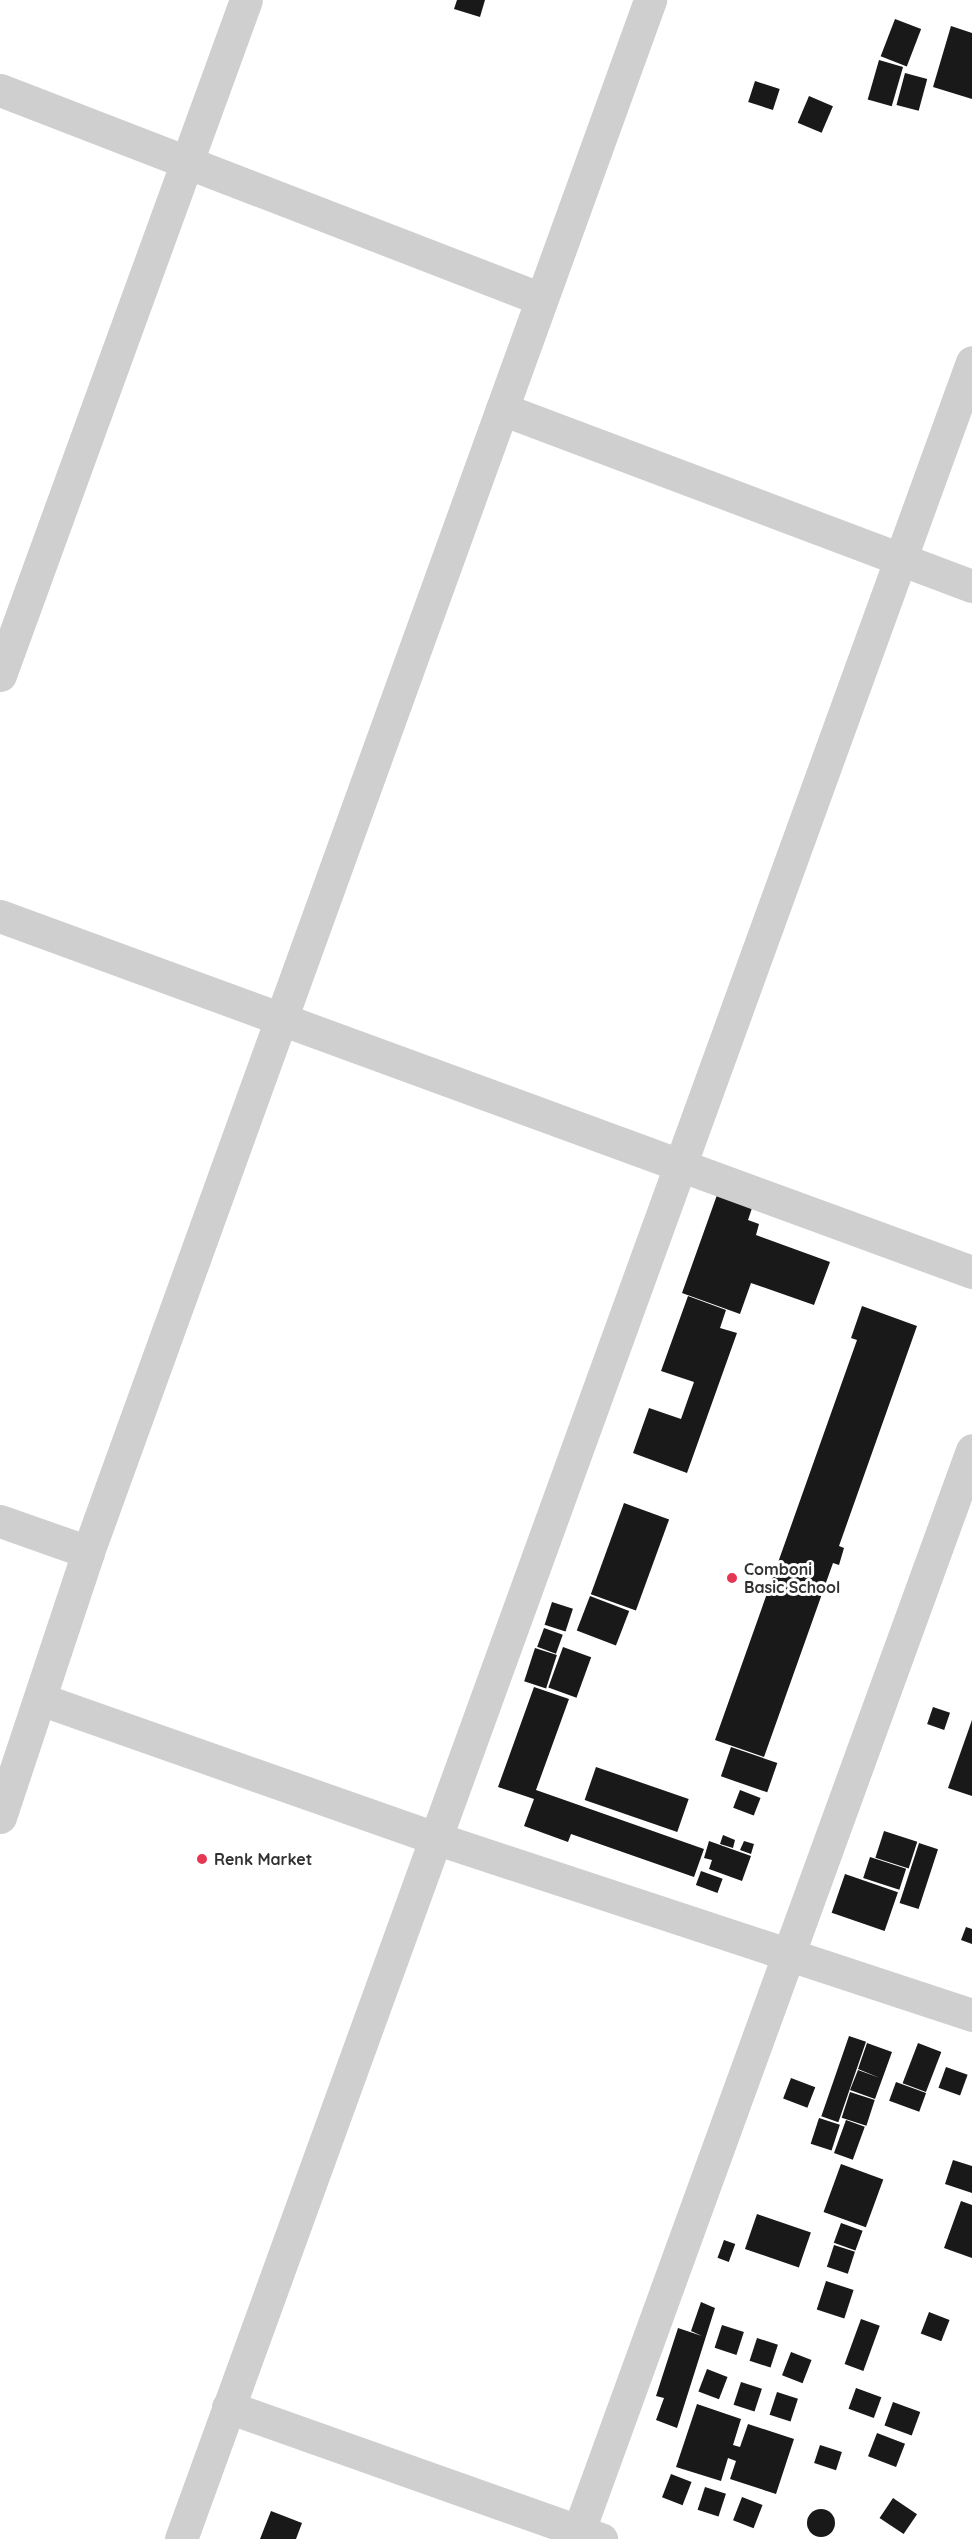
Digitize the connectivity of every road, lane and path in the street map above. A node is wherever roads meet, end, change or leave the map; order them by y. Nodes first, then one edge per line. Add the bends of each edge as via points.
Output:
1 (246, 0) edge
2 (650, 0) edge
3 (0, 90) edge
4 (187, 161) junction
5 (541, 298) junction
6 (972, 362) edge
7 (502, 409) junction
8 (900, 560) junction
9 (972, 586) edge
10 (0, 675) edge
11 (0, 916) edge
12 (282, 1023) junction
13 (680, 1168) junction
14 (972, 1272) edge
15 (972, 1450) edge
16 (0, 1521) edge
17 (88, 1552) junction
18 (40, 1699) junction
19 (0, 1817) edge
20 (432, 1837) junction
21 (791, 1955) junction
22 (972, 2015) edge
23 (228, 2407) junction
24 (590, 2535) edge
25 (181, 2539) edge

1 - 4 street
2 - 5 street
3 - 4 street
4 - 5 street
4 - 10 street
5 - 7 street
6 - 8 street
7 - 8 street
7 - 12 street
8 - 9 street
8 - 13 street
11 - 12 street
12 - 13 street
12 - 17 street
13 - 14 street
13 - 20 street
15 - 21 street
16 - 17 street
17 - 18 street
18 - 19 street
18 - 20 street
20 - 21 street
20 - 23 street
21 - 22 street
21 - 24 street
23 - 24 street
23 - 25 street

